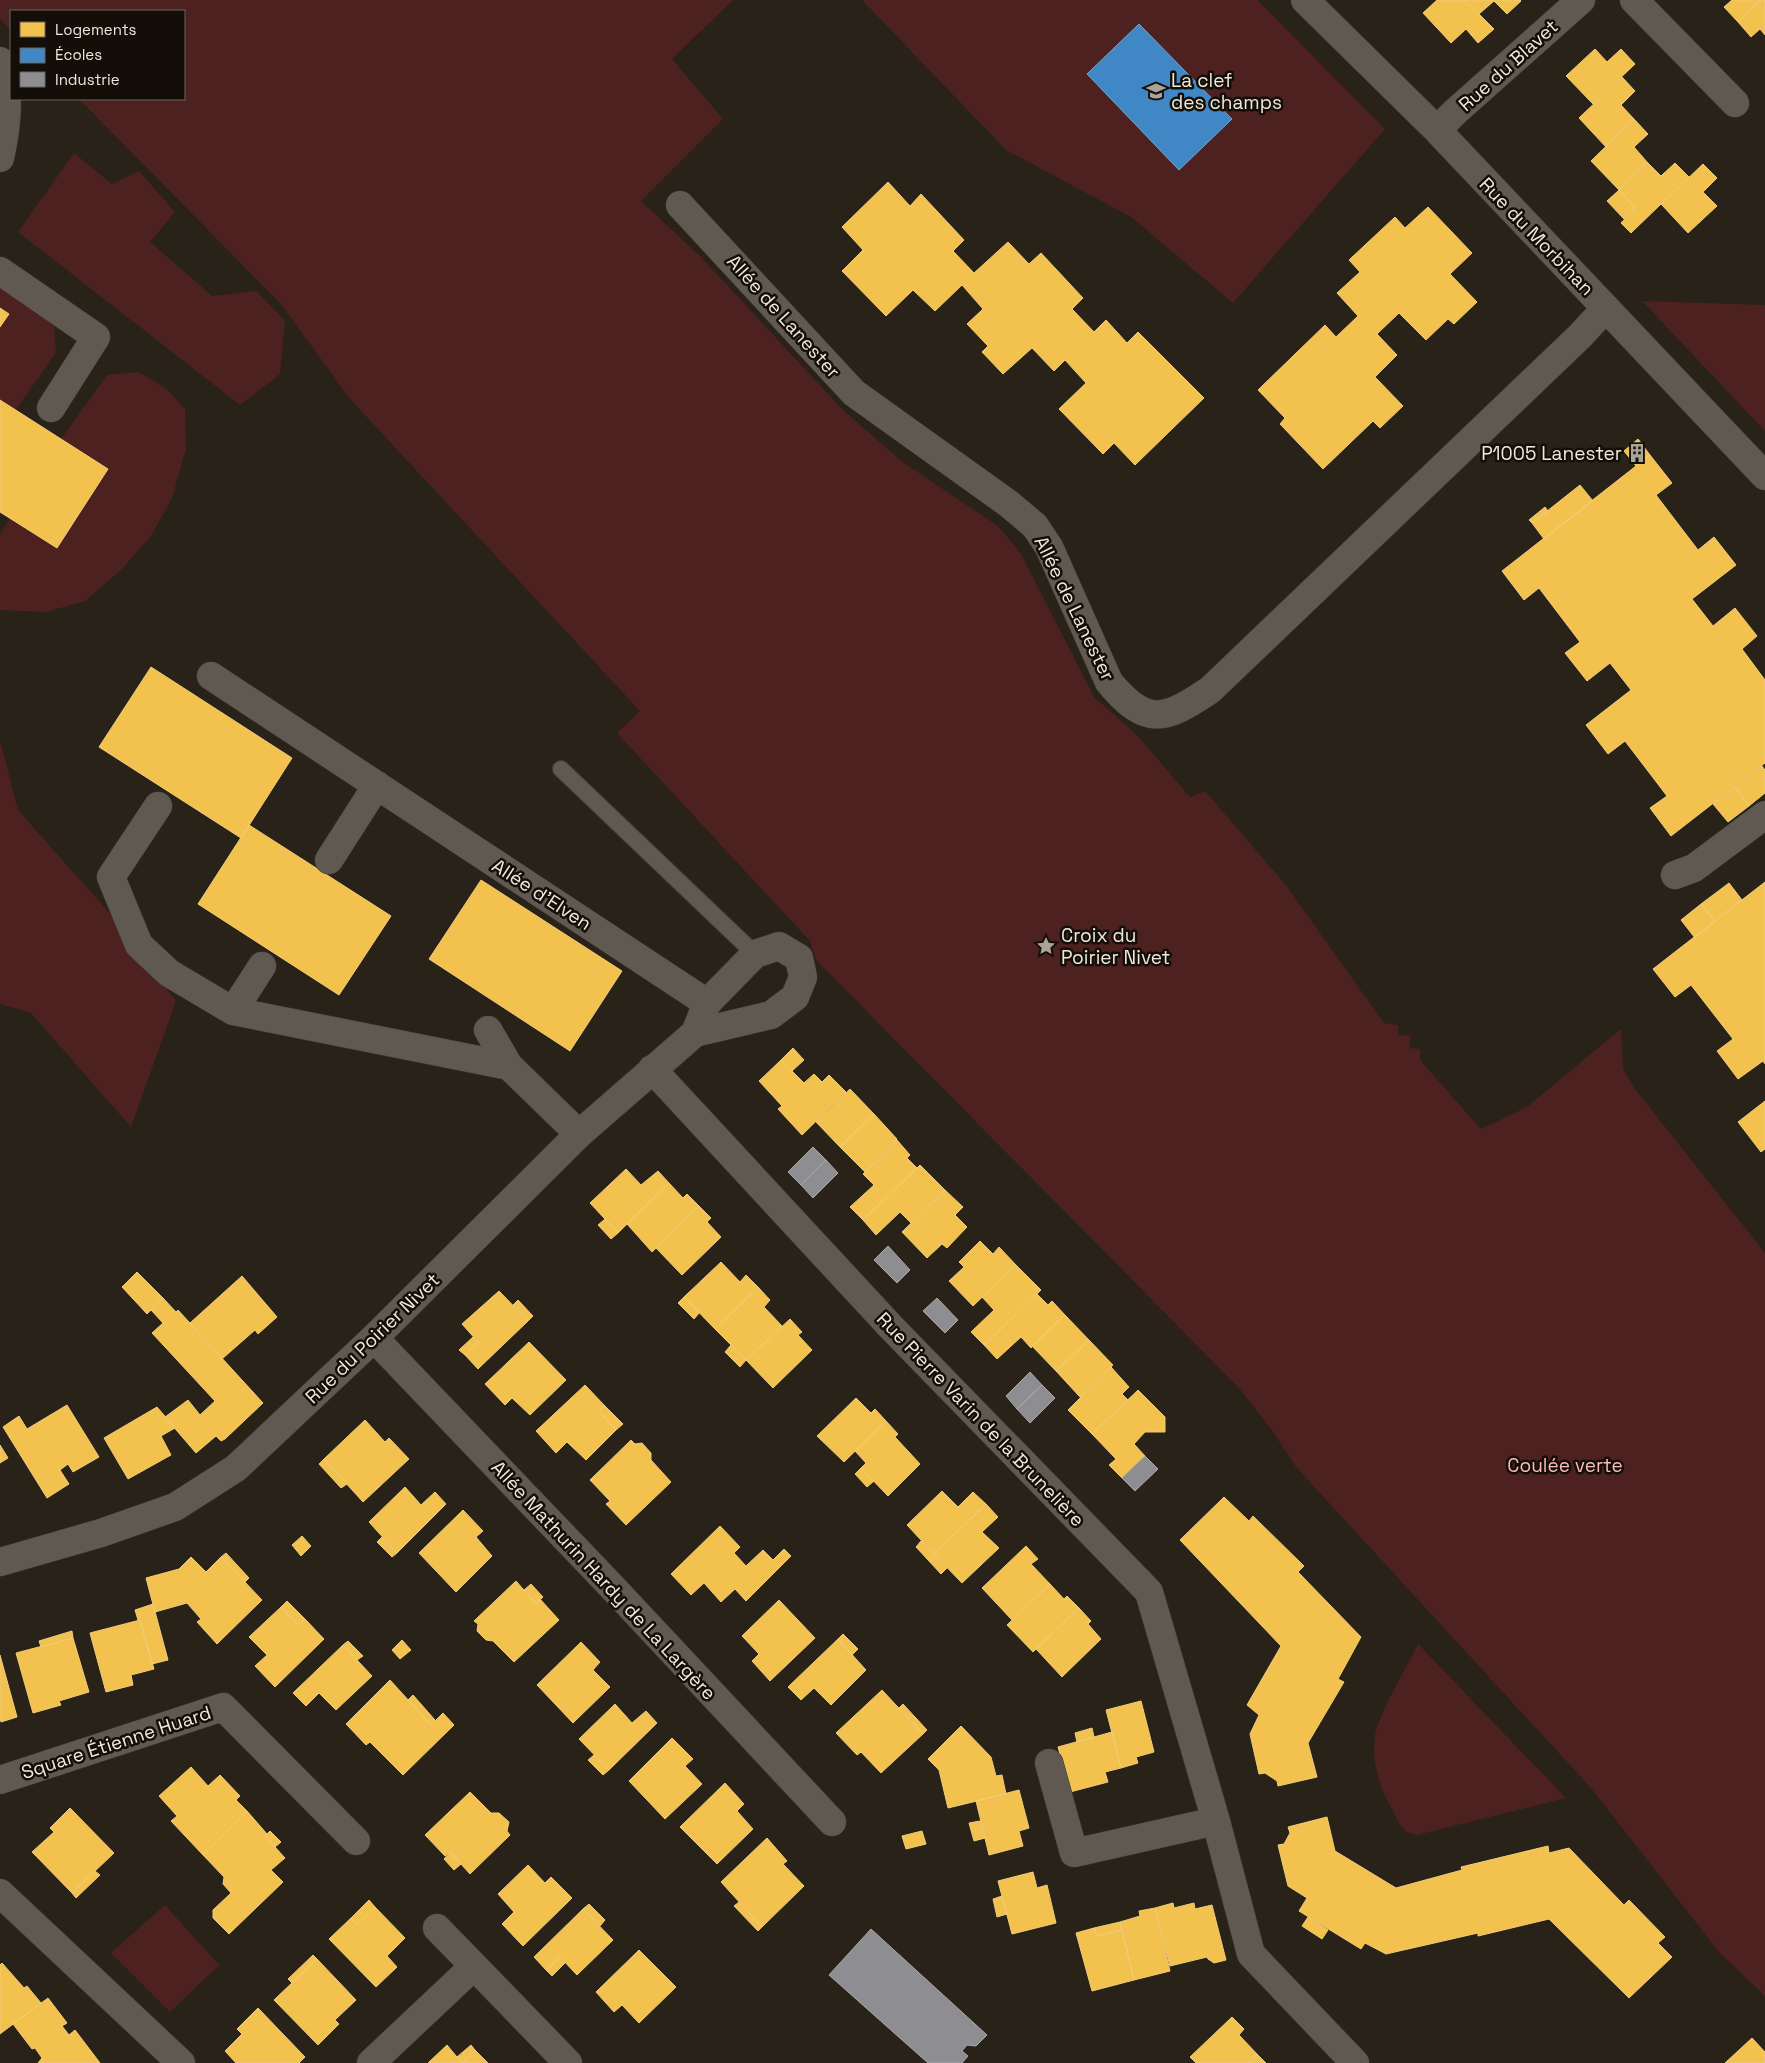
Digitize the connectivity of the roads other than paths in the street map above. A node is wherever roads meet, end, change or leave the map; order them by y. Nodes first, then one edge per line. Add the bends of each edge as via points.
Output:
1 (1305, 0) edge
2 (1581, 0) edge
3 (1634, 0) edge
4 (0, 61) edge
5 (1735, 102) dead end
6 (1437, 130) junction
7 (0, 158) edge
8 (680, 205) dead end
9 (0, 270) edge
10 (1606, 308) junction
11 (51, 408) dead end
12 (1765, 476) edge
13 (211, 676) dead end
14 (561, 769) dead end
15 (377, 785) junction
16 (158, 806) dead end
17 (1765, 815) edge
18 (329, 860) dead end
19 (1675, 875) dead end
20 (755, 954) junction
21 (262, 966) dead end
22 (707, 1003) junction
23 (234, 1011) junction
24 (488, 1030) dead end
25 (695, 1033) junction
26 (509, 1066) junction
27 (652, 1069) junction
28 (579, 1134) junction
29 (374, 1338) junction
30 (0, 1562) edge
31 (1049, 1763) dead end
32 (0, 1780) edge
33 (1216, 1820) junction
34 (832, 1822) dead end
35 (356, 1842) dead end
36 (0, 1893) edge
37 (437, 1928) dead end
38 (474, 1966) junction
39 (181, 2063) edge
40 (371, 2063) edge
41 (568, 2063) edge
42 (1355, 2063) edge

1 - 6 street, Rue du Morbihan
2 - 6 street, Rue du Blavet
3 - 5 street
4 - 7 street via 5,77 7,107
6 - 10 street, Rue du Morbihan
8 - 10 street, Allée de Lanester via 854,393 1035,526 1049,548 1109,682 1124,701 1154,716 1180,710 1210,690
9 - 11 street via 96,337
10 - 12 street, Rue du Morbihan
13 - 15 street, Allée d'Elven
14 - 20 lane
15 - 18 street
15 - 22 street, Allée d'Elven
16 - 23 street via 111,877 139,945 170,973
17 - 19 street via 1694,868
20 - 22 street
20 - 25 street via 779,946 799,958 803,977 795,997 771,1015
21 - 23 street
22 - 25 street
23 - 26 street
24 - 26 street
25 - 27 street, Rue du Poirier Nivet
26 - 28 street
27 - 28 street, Rue du Poirier Nivet
27 - 33 street, Rue Pierre Varin de la Brunelière via 890,1326 1149,1592
28 - 29 street, Rue du Poirier Nivet
29 - 30 street, Rue du Poirier Nivet via 236,1468 175,1507 101,1533
29 - 34 street, Allée Mathurin Hardy de La Largère
31 - 33 street via 1074,1853
32 - 35 street, Square Étienne Huard via 223,1707
33 - 42 street, Rue Pierre Varin de la Brunelière via 1251,1954
36 - 39 street
37 - 38 street
38 - 40 street
38 - 41 street

